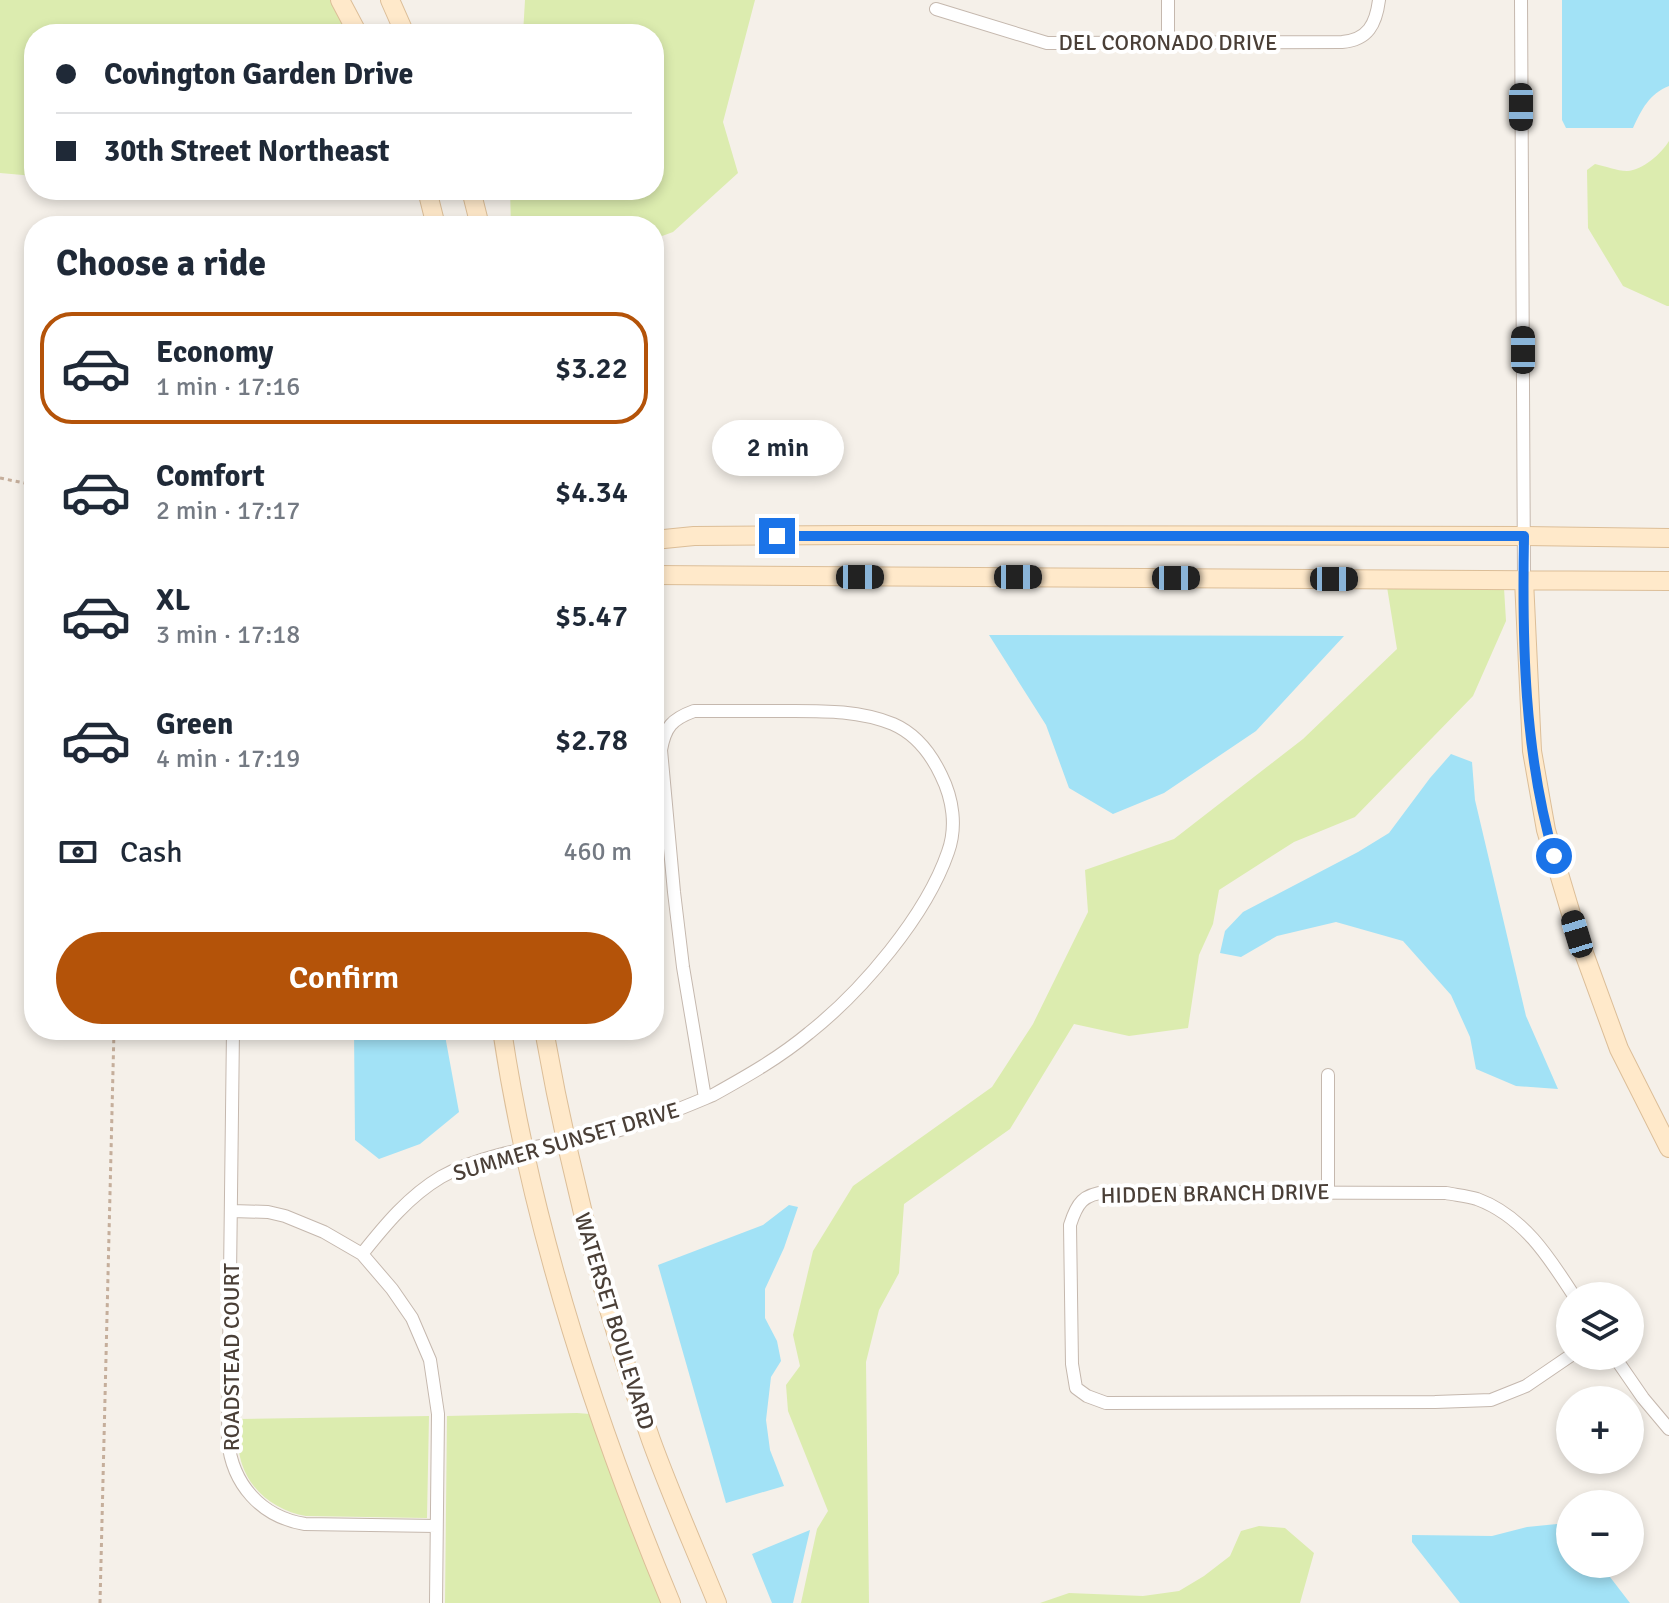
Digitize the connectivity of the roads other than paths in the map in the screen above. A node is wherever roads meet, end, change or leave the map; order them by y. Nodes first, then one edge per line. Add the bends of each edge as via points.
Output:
1 (340, 0) edge
2 (390, 0) edge
3 (1168, 0) edge
4 (1379, 0) edge
5 (1521, 0) edge
6 (936, 9) dead end
7 (353, 24) edge
8 (401, 24) edge
9 (1168, 42) junction
10 (1524, 536) junction
11 (1669, 538) edge
12 (664, 539) edge
13 (664, 575) edge
14 (1524, 580) junction
15 (1669, 581) edge
16 (664, 733) edge
17 (664, 785) edge
18 (233, 1040) edge
19 (504, 1040) edge
20 (546, 1040) edge
21 (1328, 1075) dead end
22 (705, 1098) junction
23 (566, 1142) junction
24 (1669, 1148) edge
25 (525, 1150) junction
26 (1328, 1191) junction
27 (232, 1211) junction
28 (362, 1254) junction
29 (1565, 1282) edge
30 (1556, 1366) edge
31 (1624, 1370) edge
32 (1669, 1429) edge
33 (436, 1526) junction
34 (436, 1603) edge
35 (671, 1603) edge
36 (717, 1603) edge

1 - 7 street
2 - 8 street
3 - 9 street
4 - 9 street, DEL CORONADO DRIVE via 1374,25 1354,41
5 - 10 street
6 - 9 street, DEL CORONADO DRIVE via 1047,43
10 - 11 street
10 - 12 street
10 - 14 street
13 - 14 street
14 - 15 street
14 - 24 street via 1532,751 1546,830 1619,1049
16 - 22 street, SUMMER SUNSET DRIVE via 678,717 694,711 864,714 916,739 932,756 952,806 949,850 933,886 867,978 767,1065
17 - 22 street, SUMMER SUNSET DRIVE via 683,967
18 - 27 street, ROADSTEAD COURT
19 - 25 street, WATERSET BOULEVARD
20 - 23 street, WATERSET BOULEVARD
21 - 26 street
22 - 23 street, SUMMER SUNSET DRIVE via 620,1130
23 - 25 street, SUMMER SUNSET DRIVE
23 - 36 street, WATERSET BOULEVARD via 603,1290 652,1441
25 - 28 street, SUMMER SUNSET DRIVE via 442,1177 411,1198
25 - 35 street, WATERSET BOULEVARD via 590,1388
26 - 29 street, HIDDEN BRANCH DRIVE via 1475,1198 1529,1233
26 - 30 street, HIDDEN BRANCH DRIVE via 1107,1192 1082,1200 1070,1225 1076,1388 1106,1403 1491,1400 1526,1386
27 - 28 street via 285,1216
27 - 33 street, ROADSTEAD COURT via 228,1440 231,1462 245,1489 290,1522
28 - 33 street via 412,1318 430,1360 438,1414
31 - 32 street
33 - 34 street

